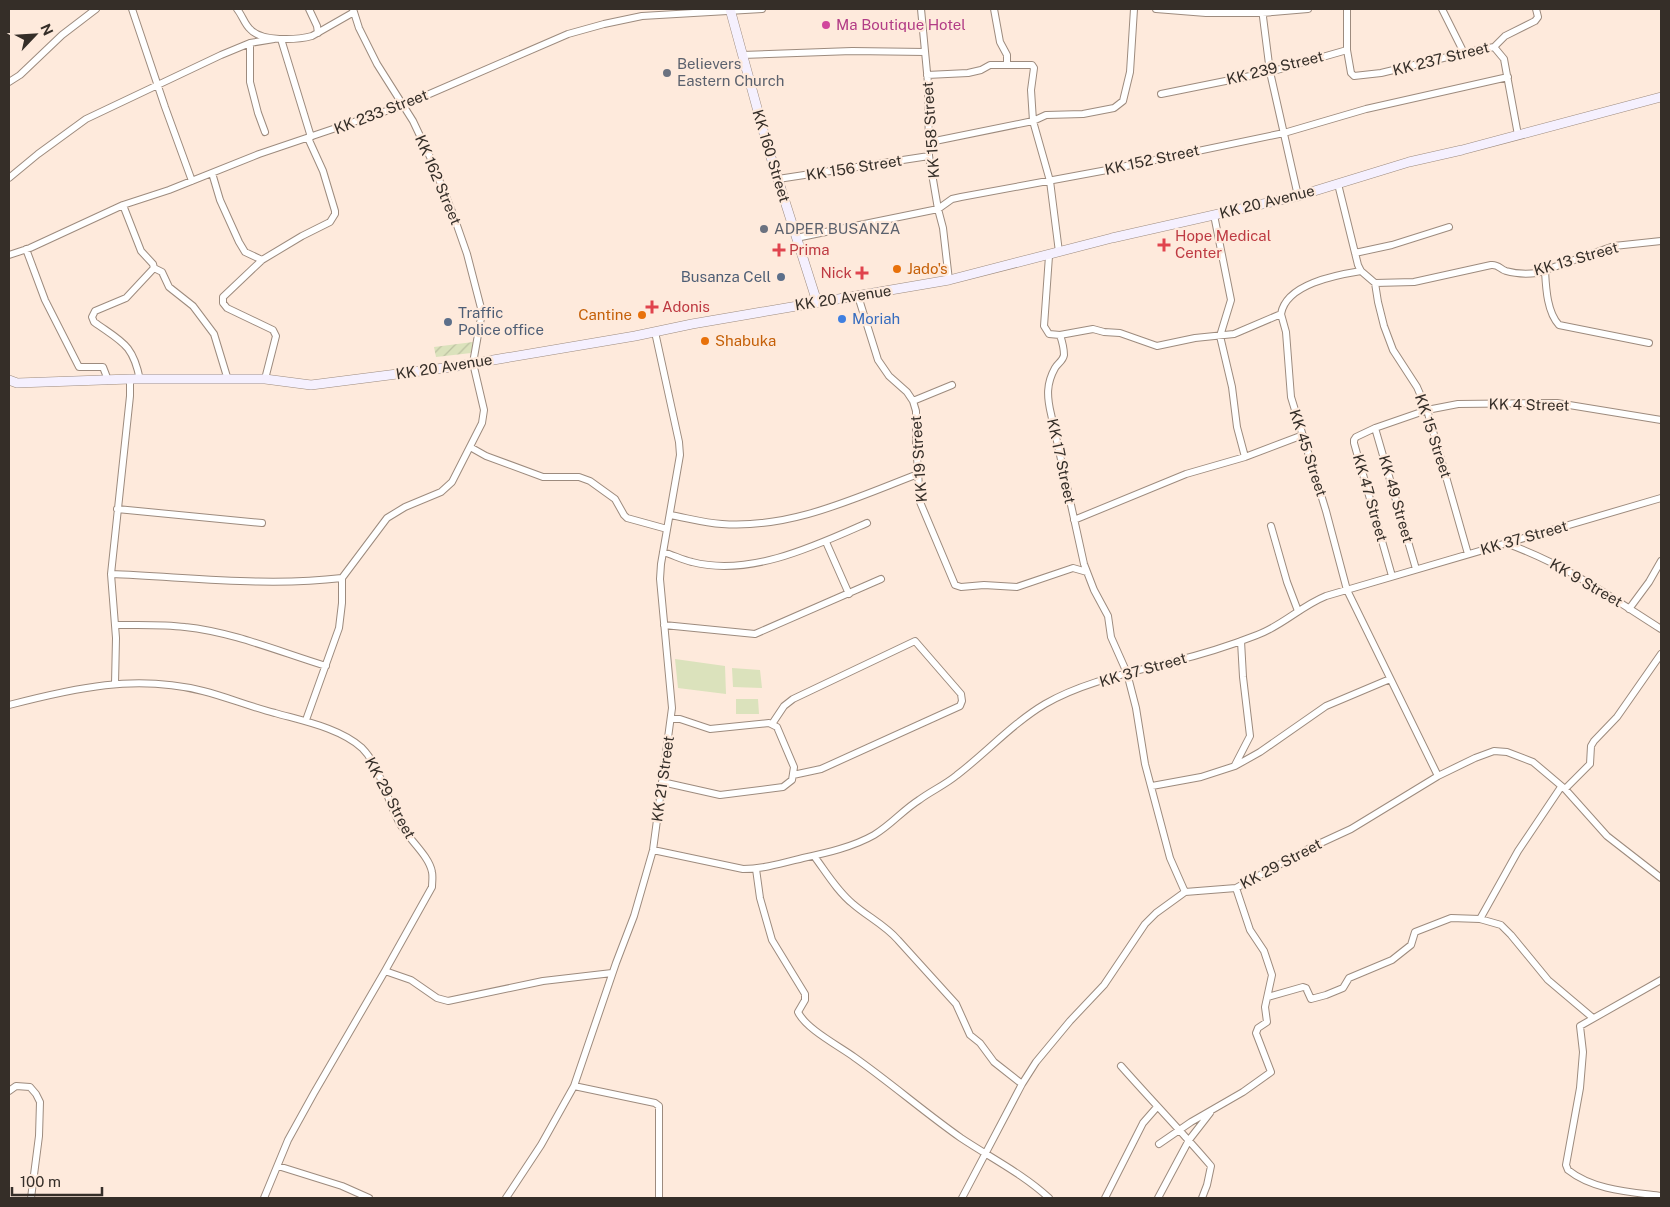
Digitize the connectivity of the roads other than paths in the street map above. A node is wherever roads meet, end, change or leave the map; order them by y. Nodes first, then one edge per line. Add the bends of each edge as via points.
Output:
1 (96, 9) edge
2 (132, 9) edge
3 (237, 9) edge
4 (309, 9) edge
5 (762, 9) edge
6 (921, 9) edge
7 (994, 9) edge
8 (1134, 9) edge
9 (1156, 9) edge
10 (1308, 9) edge
11 (1347, 9) edge
12 (1442, 9) edge
13 (1536, 9) edge
14 (354, 10) edge
15 (730, 10) edge
16 (1297, 10) edge
17 (1262, 11) edge
18 (318, 33) junction
19 (278, 39) junction
20 (250, 43) junction
21 (1494, 48) junction
22 (1347, 50) junction
23 (925, 52) junction
24 (1464, 53) junction
25 (742, 54) junction
26 (1007, 65) junction
27 (1270, 72) junction
28 (927, 75) junction
29 (1508, 77) junction
30 (9, 82) edge
31 (157, 84) junction
32 (1161, 94) dead end
33 (1661, 97) edge
34 (404, 105) junction
35 (1033, 121) junction
36 (265, 132) dead end
37 (1284, 133) junction
38 (1518, 135) junction
39 (309, 138) junction
40 (930, 142) junction
41 (929, 156) junction
42 (212, 173) junction
43 (9, 178) edge
44 (778, 179) junction
45 (192, 181) junction
46 (1050, 181) junction
47 (1338, 184) junction
48 (1298, 196) junction
49 (123, 205) junction
50 (938, 209) junction
51 (1214, 215) junction
52 (1448, 227) dead end
53 (796, 238) junction
54 (1661, 241) edge
55 (26, 250) junction
56 (1059, 252) junction
57 (1355, 253) junction
58 (9, 255) edge
59 (1049, 256) junction
60 (262, 260) junction
61 (154, 268) junction
62 (1362, 271) junction
63 (1545, 271) junction
64 (949, 280) junction
65 (1375, 283) junction
66 (858, 296) junction
67 (816, 302) junction
68 (1281, 314) junction
69 (655, 332) junction
70 (1060, 335) junction
71 (1220, 336) junction
72 (1649, 343) dead end
73 (473, 363) junction
74 (130, 379) junction
75 (266, 379) junction
76 (108, 380) junction
77 (140, 380) junction
78 (228, 380) junction
79 (12, 383) edge
80 (952, 385) dead end
81 (913, 401) junction
82 (1427, 410) junction
83 (1661, 420) edge
84 (1375, 428) junction
85 (1302, 436) junction
86 (470, 447) junction
87 (1245, 457) junction
88 (918, 474) junction
89 (1661, 498) edge
90 (117, 509) junction
91 (670, 515) junction
92 (1074, 520) junction
93 (867, 523) dead end
94 (262, 524) dead end
95 (1272, 526) dead end
96 (667, 529) junction
97 (826, 542) junction
98 (1507, 544) junction
99 (663, 552) junction
100 (1468, 554) junction
101 (1661, 561) edge
102 (1416, 569) junction
103 (1087, 572) junction
104 (111, 574) junction
105 (1392, 576) junction
106 (342, 578) junction
107 (881, 579) dead end
108 (1347, 590) junction
109 (849, 594) junction
110 (1629, 609) junction
111 (1298, 611) junction
112 (115, 625) junction
113 (664, 625) junction
114 (1661, 629) edge
115 (1241, 641) junction
116 (1661, 654) edge
117 (326, 666) junction
118 (1127, 673) junction
119 (1390, 679) junction
120 (115, 684) junction
121 (9, 705) edge
122 (671, 719) junction
123 (306, 720) junction
124 (772, 724) junction
125 (1235, 766) junction
126 (793, 775) junction
127 (1438, 776) junction
128 (662, 782) junction
129 (1152, 786) junction
130 (1563, 788) junction
131 (653, 850) junction
132 (814, 856) junction
133 (756, 869) junction
134 (1660, 874) edge
135 (1236, 888) junction
136 (1185, 892) junction
137 (1480, 919) junction
138 (385, 971) junction
139 (612, 972) junction
140 (1661, 980) edge
141 (1268, 997) junction
142 (1592, 1018) junction
143 (1121, 1066) dead end
144 (1022, 1084) junction
145 (574, 1086) junction
146 (9, 1091) edge
147 (1157, 1107) junction
148 (1212, 1110) junction
149 (1180, 1129) junction
150 (1189, 1140) junction
151 (1159, 1144) dead end
152 (986, 1154) junction
153 (278, 1166) junction
154 (1656, 1197) edge
155 (30, 1198) edge
156 (264, 1198) edge
157 (369, 1198) edge
158 (506, 1198) edge
159 (659, 1198) edge
160 (962, 1198) edge
161 (1050, 1198) edge
162 (1106, 1198) edge
163 (1158, 1198) edge
164 (1202, 1198) edge

1 - 30 street
2 - 31 street
3 - 19 street via 249,29
4 - 18 street
5 - 15 street, KK 233 Street
6 - 23 street, KK 158 Street
7 - 26 street
8 - 35 street via 1130,72 1121,104 1083,114 1046,115
9 - 17 street via 1206,13
10 - 16 street
11 - 22 street
12 - 24 street
13 - 21 street, KK 237 Street via 1538,17 1535,21 1505,36
14 - 18 street
14 - 34 street, KK 162 Street via 377,64
15 - 25 main road, KK 160 Street
15 - 34 street, KK 233 Street via 642,16 568,34
16 - 17 street
17 - 27 street
18 - 19 street via 306,38
19 - 20 street
19 - 39 street
20 - 31 street
20 - 36 street via 250,82
21 - 24 street, KK 237 Street
21 - 29 street via 1504,59
22 - 24 street, KK 237 Street via 1351,73 1356,77
22 - 27 street, KK 239 Street
23 - 25 street via 852,50
23 - 28 street, KK 158 Street
25 - 44 main road, KK 160 Street
26 - 28 street via 990,65 968,73
26 - 35 street via 1034,67 1031,90
27 - 32 street, KK 239 Street
27 - 37 street
28 - 40 street, KK 158 Street
29 - 37 street, KK 152 Street via 1366,109
29 - 38 street
31 - 43 street via 86,119
31 - 45 street
33 - 38 main road, KK 20 Avenue
34 - 39 street, KK 233 Street
34 - 73 street, KK 162 Street via 430,156 453,214 482,304
35 - 40 street
35 - 46 street
37 - 46 street, KK 152 Street
37 - 48 street
38 - 47 main road, KK 20 Avenue via 1409,162
39 - 42 street, KK 233 Street
39 - 60 street via 323,171 335,214 330,222
40 - 41 street, KK 158 Street
41 - 44 street, KK 156 Street
41 - 50 street, KK 158 Street
42 - 45 street, KK 233 Street
42 - 60 street via 239,242 245,252
44 - 53 main road, KK 160 Street
45 - 49 street, KK 233 Street
46 - 50 street, KK 152 Street via 962,196
46 - 56 street
47 - 48 main road, KK 20 Avenue
47 - 57 street
48 - 51 main road, KK 20 Avenue
49 - 55 street, KK 233 Street
49 - 61 street via 141,251
50 - 53 street, KK 152 Street
50 - 64 street, KK 158 Street
51 - 56 main road, KK 20 Avenue
51 - 71 street via 1231,300
52 - 57 street
53 - 67 main road, KK 160 Street
54 - 63 street, KK 13 Street via 1606,248
55 - 58 street, KK 233 Street
55 - 76 street via 45,300 79,367 103,367
56 - 59 main road, KK 20 Avenue
57 - 62 street
59 - 64 main road, KK 20 Avenue
59 - 70 street via 1044,326 1049,334
60 - 75 street via 224,297 224,303 273,330 276,336
61 - 77 street via 126,298 95,311 92,317 94,322 128,346
61 - 78 street via 162,272 169,287 193,306 214,334
62 - 65 street
62 - 68 street via 1327,278 1296,292 1282,305
63 - 65 street, KK 13 Street via 1526,274 1490,265 1414,282
63 - 72 street via 1547,294 1559,325
64 - 66 main road, KK 20 Avenue
65 - 82 street, KK 15 Street via 1393,350 1417,387
66 - 67 main road, KK 20 Avenue
66 - 81 street, KK 19 Street via 878,360
67 - 69 main road, KK 20 Avenue
68 - 71 street via 1242,331
68 - 85 street, KK 45 Street via 1286,332 1289,389
69 - 73 main road, KK 20 Avenue
69 - 91 street, KK 21 Street via 680,454
70 - 71 street via 1093,329 1157,346
70 - 92 street, KK 17 Street via 1064,358 1055,368 1047,397
71 - 87 street
73 - 75 main road, KK 20 Avenue via 311,385
73 - 86 street via 484,410 482,423
74 - 76 main road, KK 20 Avenue
74 - 77 main road, KK 20 Avenue
74 - 90 street
75 - 78 main road, KK 20 Avenue
76 - 79 main road, KK 20 Avenue
77 - 78 main road, KK 20 Avenue
80 - 81 street
81 - 88 street, KK 19 Street
82 - 83 street, KK 4 Street via 1458,404 1556,403
82 - 84 street, KK 47 Street
82 - 100 street, KK 15 Street
84 - 102 street, KK 49 Street
84 - 105 street, KK 47 Street via 1356,437 1354,443
85 - 87 street
85 - 108 street, KK 45 Street
86 - 96 street via 543,477 579,477 590,481 615,499 628,518
86 - 106 street via 448,488 387,518
87 - 92 street via 1186,474
88 - 91 street via 795,518 758,524 730,524
88 - 103 street, KK 19 Street via 920,502 956,586 1017,587 1073,568
89 - 98 street, KK 37 Street
90 - 94 street
90 - 104 street
91 - 96 street, KK 21 Street
92 - 103 street, KK 17 Street
93 - 97 street
95 - 111 street
96 - 99 street, KK 21 Street
97 - 99 street via 764,562 726,566 693,563
97 - 109 street
98 - 100 street, KK 37 Street
98 - 110 street, KK 9 Street via 1581,577
99 - 113 street, KK 21 Street via 660,579
100 - 102 street, KK 37 Street
101 - 110 street
102 - 105 street, KK 37 Street
103 - 118 street, KK 17 Street via 1108,616 1111,637
104 - 106 street via 254,582
104 - 112 street
105 - 108 street, KK 37 Street
106 - 117 street via 339,628
107 - 109 street
108 - 111 street, KK 37 Street via 1319,599
108 - 119 street, KK 45 Street
109 - 113 street via 755,634
110 - 114 street, KK 9 Street
111 - 115 street, KK 37 Street via 1287,620
112 - 117 street via 187,627 230,636
112 - 120 street
113 - 122 street, KK 21 Street via 672,694
115 - 118 street, KK 37 Street
115 - 125 street via 1250,736
116 - 130 street via 1617,718 1594,741 1590,764
117 - 123 street
118 - 129 street, KK 17 Street
118 - 132 street, KK 37 Street via 1046,704 956,776 874,835
119 - 125 street via 1326,706
119 - 127 street, KK 45 Street
120 - 121 street, KK 29 Street via 78,688
120 - 123 street, KK 29 Street via 152,682 203,691
122 - 124 street via 710,729
122 - 128 street, KK 21 Street
123 - 138 street, KK 29 Street via 362,748 374,764 400,824 429,862 433,873 432,888
124 - 126 street via 777,727 794,767
124 - 126 street via 793,699 915,641 961,694 960,706 828,766
125 - 129 street via 1201,777
126 - 128 street via 792,780 782,787 720,795
127 - 130 street, KK 29 Street via 1484,754 1507,752 1533,762
127 - 135 street, KK 29 Street via 1365,821
128 - 131 street, KK 21 Street
129 - 136 street, KK 17 Street via 1171,863
130 - 134 street, KK 29 Street via 1621,849
130 - 137 street via 1518,851
131 - 133 street, KK 37 Street via 734,868
131 - 139 street, KK 21 Street via 634,916
132 - 133 street, KK 37 Street
132 - 144 street via 853,904 890,931 956,1004 970,1035 1001,1068
133 - 152 street via 772,940 805,994 798,1009 799,1015 825,1038
135 - 136 street, KK 29 Street
135 - 141 street via 1250,930 1270,966 1272,979
136 - 144 street via 1145,924 1104,986 1070,1021
137 - 141 street via 1451,918 1416,932 1411,945 1392,960 1349,978 1345,987 1326,995 1312,999 1303,987
137 - 142 street via 1501,926 1548,980
138 - 139 street via 411,980 437,998 448,1001 543,980
138 - 153 street, KK 29 Street via 288,1140
139 - 145 street, KK 21 Street
140 - 142 street
141 - 148 street via 1265,1007 1267,1022 1256,1033 1271,1072
142 - 154 street via 1580,1028 1583,1052 1580,1088 1567,1168 1592,1184
143 - 147 street
144 - 152 street
145 - 158 street, KK 21 Street
145 - 159 street via 658,1106
146 - 155 street via 16,1086 30,1087 40,1102 39,1136
147 - 149 street
147 - 162 street via 1143,1124
148 - 149 street
148 - 150 street
149 - 150 street
149 - 151 street
150 - 163 street
150 - 164 street via 1211,1166
152 - 160 street
152 - 161 street
153 - 156 street, KK 29 Street
153 - 157 street

